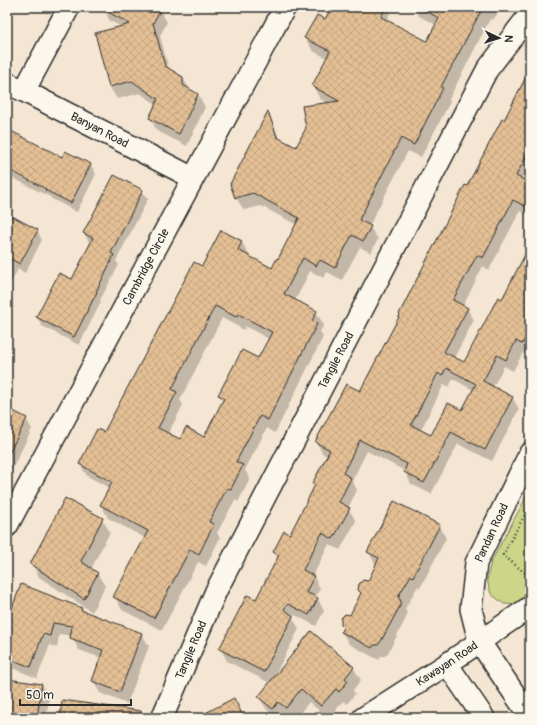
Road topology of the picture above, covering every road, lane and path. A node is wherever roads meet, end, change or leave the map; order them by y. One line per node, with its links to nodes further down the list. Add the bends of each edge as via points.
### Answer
1 (69, 7): 4 (street)
2 (285, 7): 5 (street, Cambridge Circle)
3 (530, 14): 14 (street, Tangile Road, via 487,70 216,591)
4 (16, 87): 5 (street, Banyan Road)
5 (193, 178): 8 (street, Cambridge Circle)
6 (530, 453): 11 (street, Pandan Road, via 476,563 471,609)
7 (530, 505): 9 (path, via 503,555)
8 (7, 526)
9 (530, 577)
10 (530, 607): 11 (street, Kawayan Road)
11 (479, 641): 12 (street, Kawayan Road); 13 (street, Pandan Road)
12 (447, 664): 15 (street, Kawayan Road); 16 (street)
13 (530, 717)
14 (162, 718)
15 (363, 718)
16 (484, 718)

